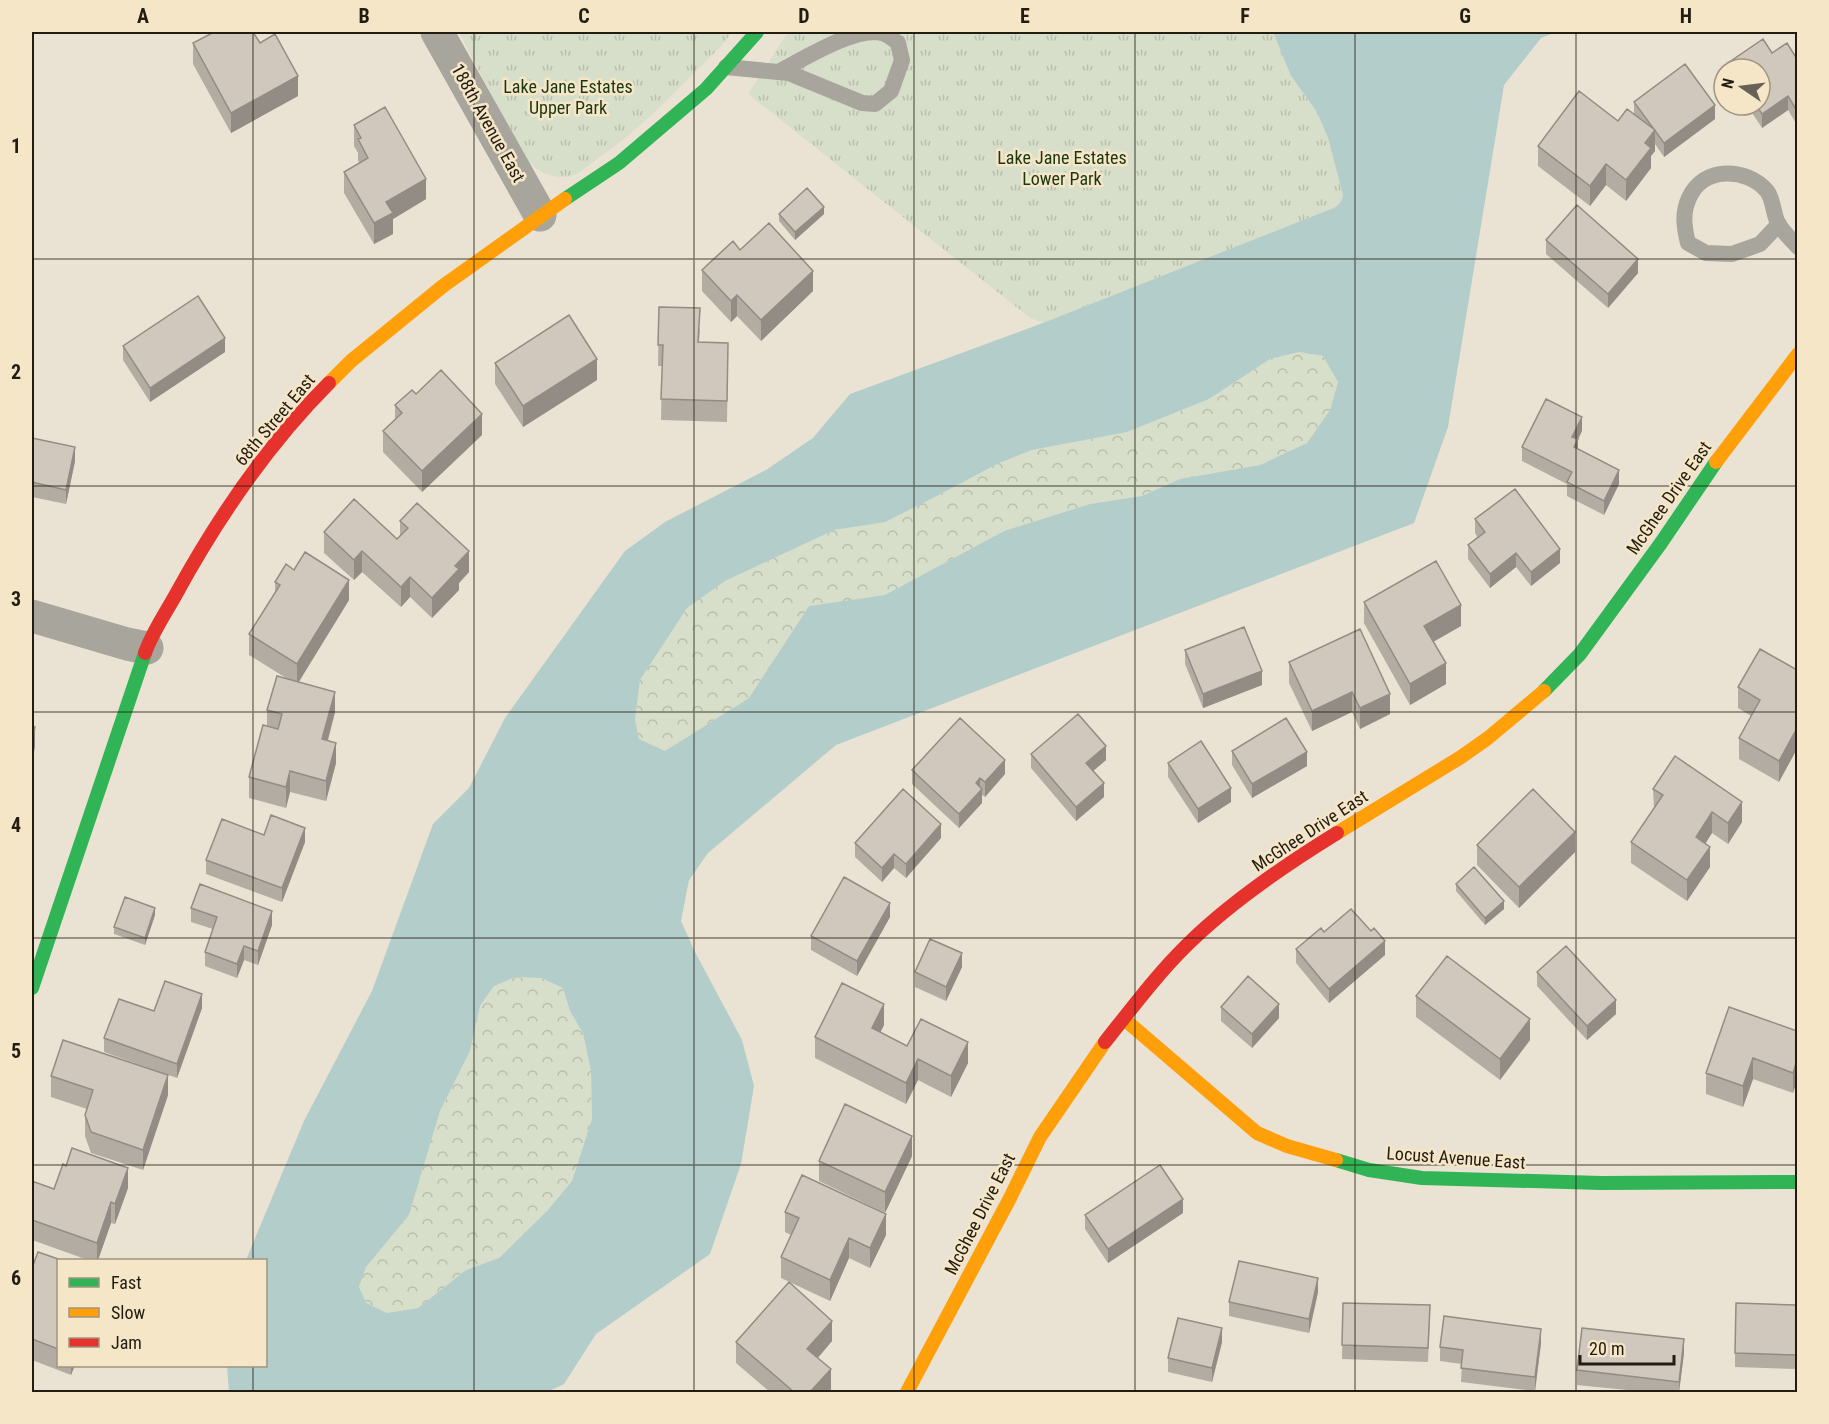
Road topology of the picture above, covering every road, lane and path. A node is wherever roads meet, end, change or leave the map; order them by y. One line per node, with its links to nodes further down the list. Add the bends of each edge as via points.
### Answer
1 (437, 32): 5 (street, 188th Avenue East)
2 (757, 32): 3 (street, 68th Street East)
3 (726, 67): 4 (lane); 5 (street, 68th Street East, via 706,89 619,163)
4 (778, 72): 4 (lane, via 862,103 875,104 891,91 903,60 898,43 883,33 868,32 839,41)
5 (540, 215): 10 (street, 68th Street East, via 443,286 351,361 310,402 219,519)
6 (1779, 224): 6 (lane, via 1768,192 1750,177 1726,172 1704,179 1689,196 1683,222 1688,243 1706,253 1732,254 1760,244); 7 (lane)
7 (1797, 247)
8 (1797, 354): 12 (street, McGhee Drive East, via 1723,451 1580,654 1546,689 1461,757 1329,838 1236,902 1189,943)
9 (32, 616): 10 (street)
10 (147, 648): 11 (street, 68th Street East)
11 (32, 988)
12 (1124, 1019): 13 (street, Locust Avenue East, via 1257,1133 1369,1170 1422,1178); 14 (street, McGhee Drive East, via 1040,1137)
13 (1797, 1182)
14 (908, 1392)

